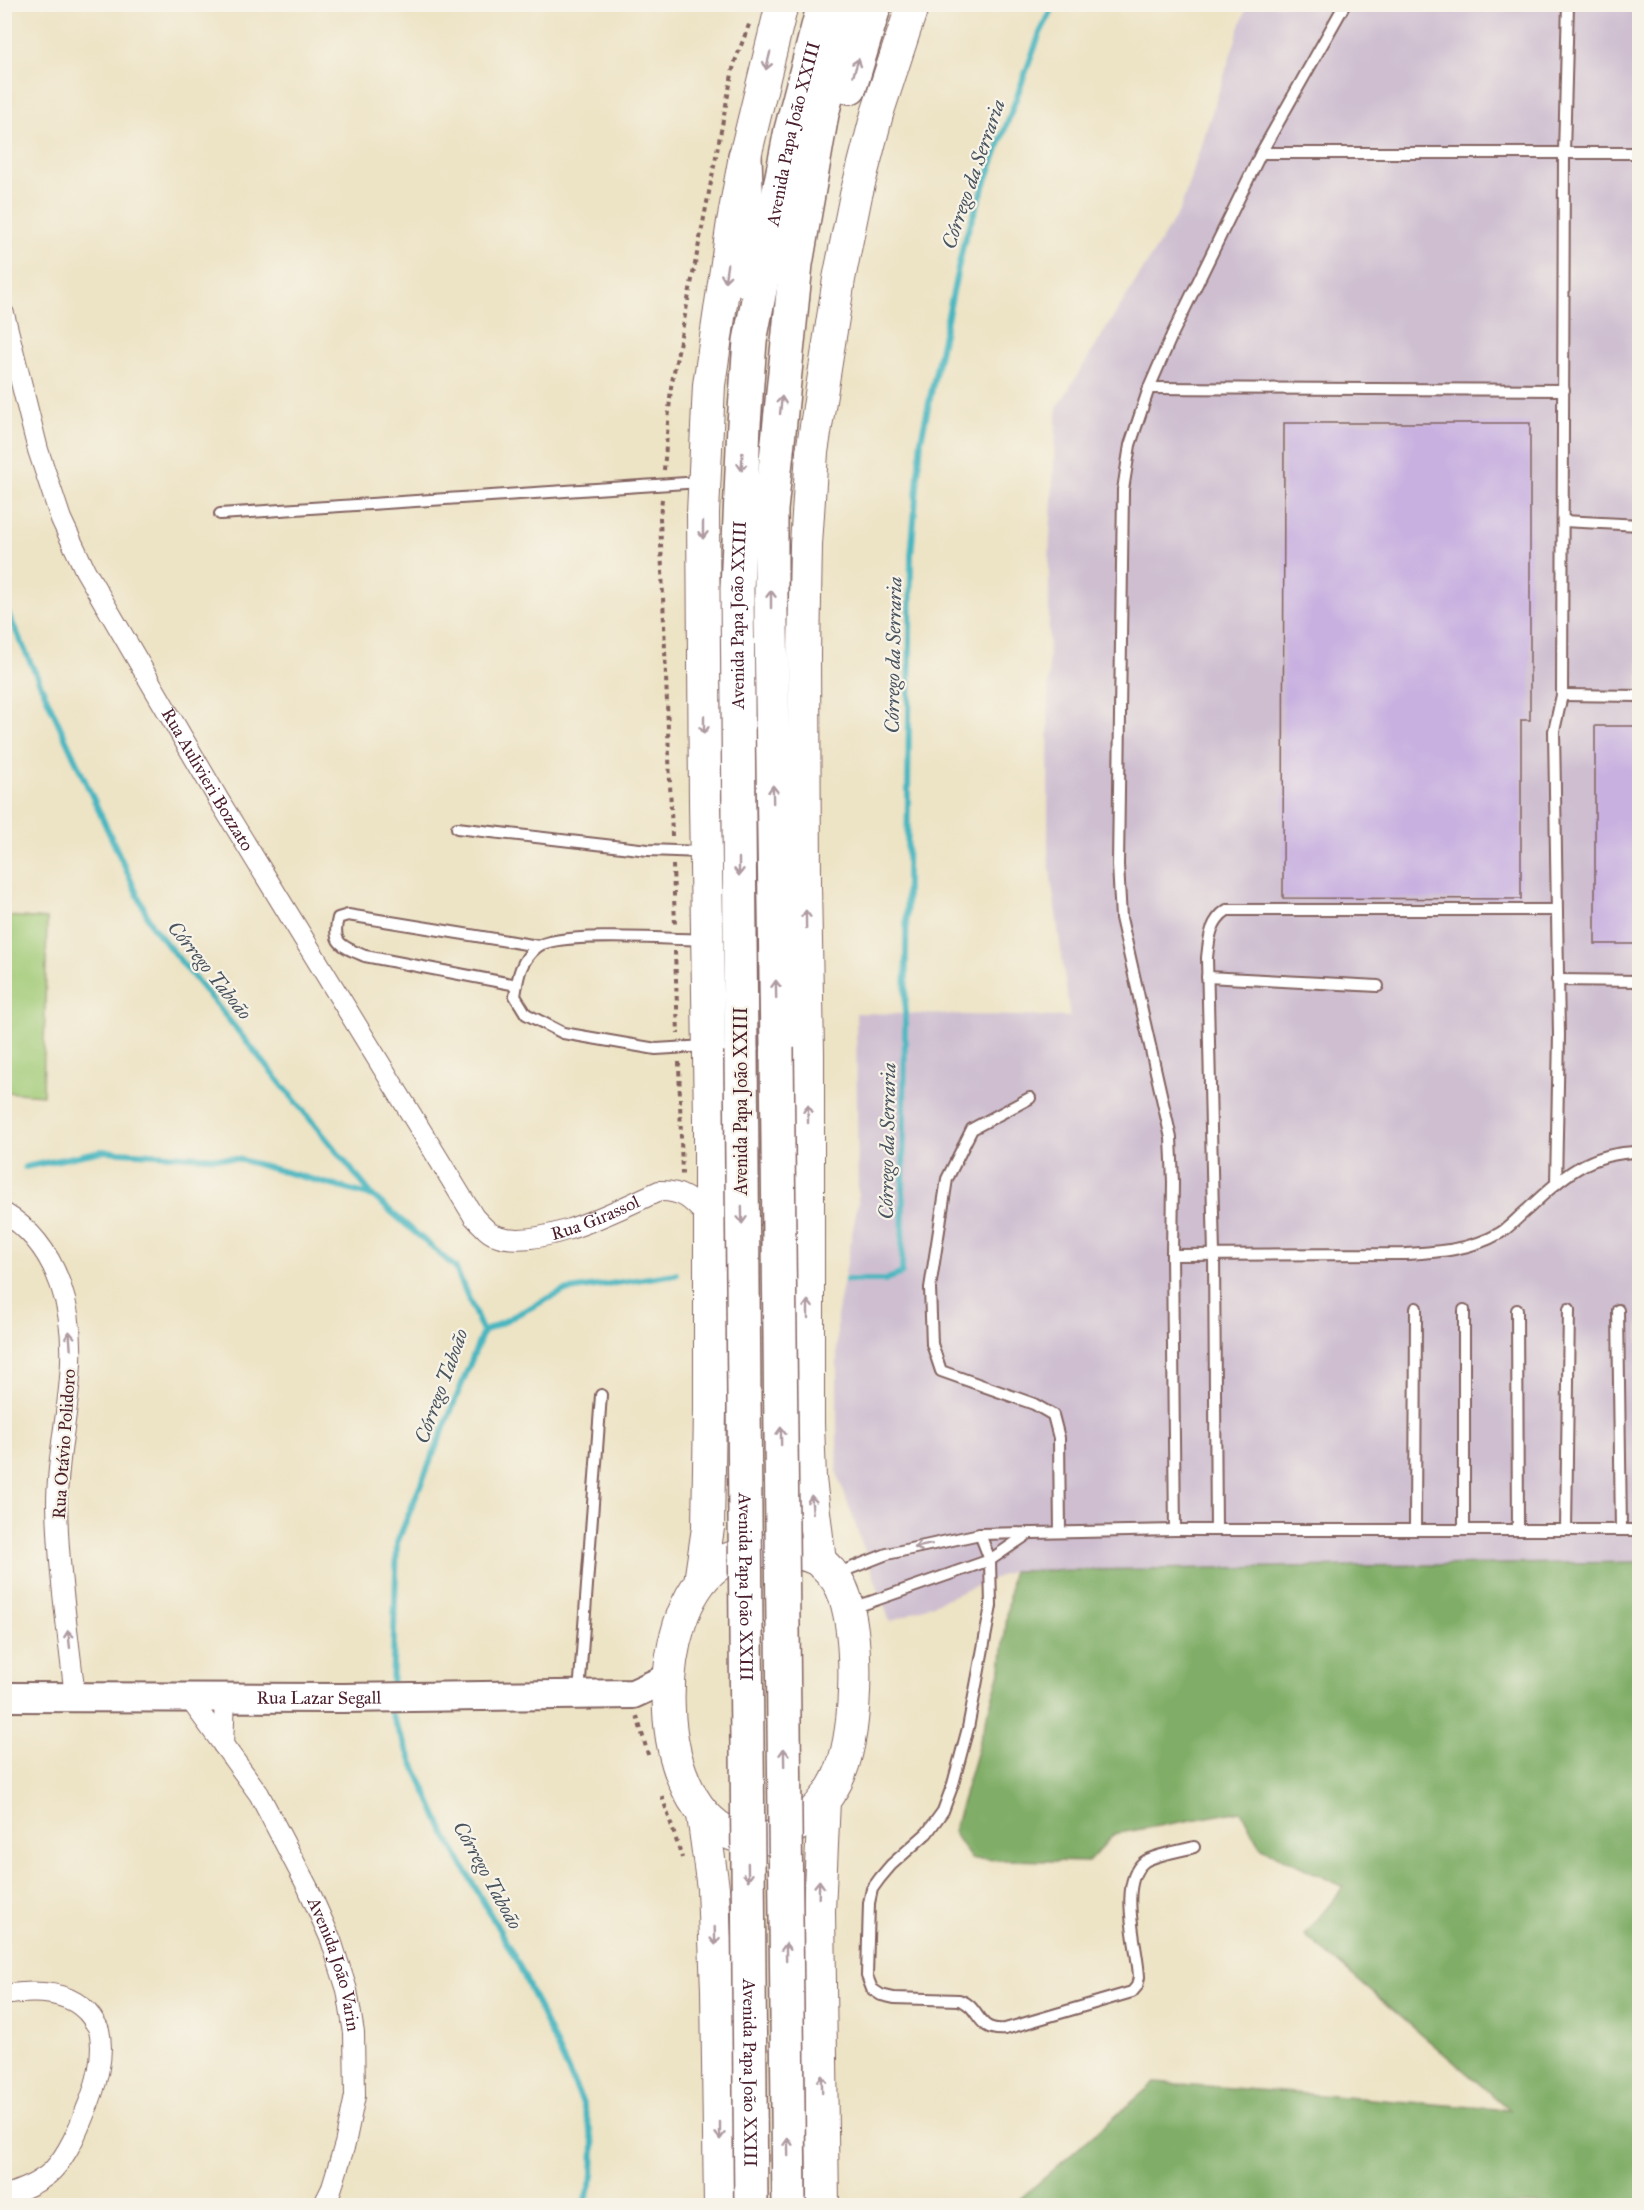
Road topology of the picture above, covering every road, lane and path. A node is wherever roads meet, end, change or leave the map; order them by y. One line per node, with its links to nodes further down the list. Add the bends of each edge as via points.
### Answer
1 (782, 4): 12 (main road, Avenida Papa João XXIII, one-way to 12)
2 (824, 4): 15 (highway, Avenida Papa João XXIII, via 791,130)
3 (850, 4): 13 (highway, Avenida Papa João XXIII, via 822,114)
4 (875, 4): 13 (highway, one-way to 4)
5 (913, 4): 66 (main road, one-way to 5, via 811,1490 808,1423 806,545 812,452 839,279 877,114)
6 (1345, 4): 9 (lane)
7 (1568, 4): 10 (lane)
8 (753, 14): 19 (path, via 734,64 671,387)
9 (1261, 153): 10 (lane); 16 (lane)
10 (1564, 153): 11 (lane); 17 (lane)
11 (1640, 153)
12 (745, 156): 15 (highway); 18 (main road, Avenida Papa João XXIII, one-way to 18, via 710,385)
13 (796, 264): 89 (highway, Avenida Papa João XXIII, one-way to 13, bridge, via 771,510)
14 (4, 314): 43 (street, Rua Aulivieri Bozzato, via 38,450 61,519 85,570 220,802)
15 (750, 341): 38 (highway, Avenida Papa João XXIII, one-way to 38, via 737,589)
16 (1149, 388): 17 (lane); 46 (lane, via 1130,445 1123,490 1118,865 1121,918 1171,1138)
17 (1564, 390): 21 (lane)
18 (705, 482): 19 (lane); 27 (main road, Avenida Papa João XXIII, one-way to 27)
19 (663, 483): 20 (lane); 26 (path, via 660,517)
20 (220, 514)
21 (1563, 521): 22 (lane); 23 (lane)
22 (1640, 525)
23 (1562, 695): 24 (lane); 28 (lane, via 1554,731)
24 (1640, 696)
25 (457, 828): 26 (lane)
26 (672, 850): 27 (lane); 29 (path)
27 (706, 852): 30 (main road, Avenida Papa João XXIII)
28 (1556, 910): 32 (lane, via 1227,910 1213,925); 33 (lane)
29 (675, 939): 30 (lane); 31 (lane, via 562,939); 37 (path)
30 (707, 940): 38 (main road, Avenida Papa João XXIII)
31 (538, 946): 35 (lane, via 519,969); 35 (lane, via 348,915 338,918 334,932 338,941 364,956)
32 (1207, 977): 36 (lane); 47 (lane)
33 (1557, 980): 34 (lane); 41 (lane)
34 (1640, 981)
35 (517, 985): 37 (lane, via 515,996 526,1014 563,1033 656,1049)
36 (1378, 986)
37 (678, 1048): 38 (lane); 42 (path)
38 (725, 1049): 45 (main road, Avenida Papa João XXIII); 88 (highway, Avenida Papa João XXIII, one-way to 88, bridge)
39 (1030, 1098): 62 (lane, via 972,1129 947,1179 930,1288 932,1344 941,1371 1034,1404 1053,1415 1059,1438)
40 (1640, 1152): 41 (lane, via 1600,1156)
41 (1556, 1184): 47 (lane, via 1501,1233 1468,1247 1406,1254)
42 (682, 1194): 43 (street, Rua Girassol, via 659,1191 577,1227 522,1240 494,1235); 45 (street)
43 (474, 1217)
44 (8, 1218): 73 (street, Rua Otávio Polidoro, one-way to 44, via 58,1546 57,1500 71,1374 67,1309 47,1253 27,1229)
45 (710, 1221): 67 (main road, Avenida Papa João XXIII, via 709,1497)
46 (1172, 1255): 47 (lane); 54 (lane)
47 (1214, 1255): 55 (lane)
48 (1416, 1308): 56 (lane)
49 (1569, 1309): 59 (lane)
50 (1464, 1310): 57 (lane)
51 (1517, 1310): 58 (lane)
52 (1618, 1310): 60 (lane)
53 (601, 1395): 71 (lane)
54 (1175, 1530): 55 (lane); 62 (lane)
55 (1216, 1530): 56 (lane)
56 (1415, 1530): 57 (lane)
57 (1464, 1530): 58 (lane)
58 (1518, 1530): 59 (lane)
59 (1566, 1530): 60 (lane)
60 (1621, 1530): 61 (lane)
61 (1640, 1530)
62 (1060, 1532): 64 (lane)
63 (980, 1534): 64 (lane); 65 (lane); 66 (lane, one-way to 66)
64 (1028, 1534): 65 (lane)
65 (990, 1560): 68 (lane); 82 (lane, via 991,1606 985,1645 969,1728 953,1784 943,1810 927,1833 891,1865 872,1889 867,1976 872,1989 894,1998 966,2002 978,2019 995,2030 1132,1992 1139,1977 1130,1906 1137,1870 1145,1861)
66 (827, 1568): 67 (main road, via 801,1554 770,1550 739,1554 718,1565); 68 (main road, via 844,1594)
67 (700, 1582): 69 (main road, via 679,1628)
68 (848, 1610): 80 (main road, via 852,1725 837,1780)
69 (668, 1677): 70 (street, Rua Lazar Segall); 76 (main road)
70 (633, 1694): 71 (street, Rua Lazar Segall); 76 (street); 78 (path)
71 (579, 1695): 75 (street, Rua Lazar Segall)
72 (4, 1697): 73 (street, Rua Lazar Segall)
73 (75, 1697): 74 (street, Rua Lazar Segall)
74 (189, 1698): 75 (street, Rua Lazar Segall); 77 (street, Avenida João Varin)
75 (225, 1698): 77 (street)
76 (668, 1714): 81 (main road, via 687,1790)
77 (223, 1745): 86 (street, Avenida João Varin, via 259,1794 308,1888 347,1990 354,2033 356,2096)
78 (649, 1760)
79 (660, 1790): 83 (path)
80 (824, 1800): 81 (main road, via 802,1823 777,1838 739,1837); 90 (main road, one-way to 80, via 819,1911)
81 (703, 1815): 87 (main road, Avenida Papa João XXIII, one-way to 87, via 713,1888)
82 (1194, 1847)
83 (685, 1868)
84 (4, 1995): 85 (street, via 25,1991 69,1998 88,2011 99,2028 99,2056 95,2093 80,2127 56,2165 23,2190)
85 (4, 2196)
86 (324, 2205)
87 (720, 2205)
88 (751, 2205)
89 (789, 2205)
90 (823, 2205)

